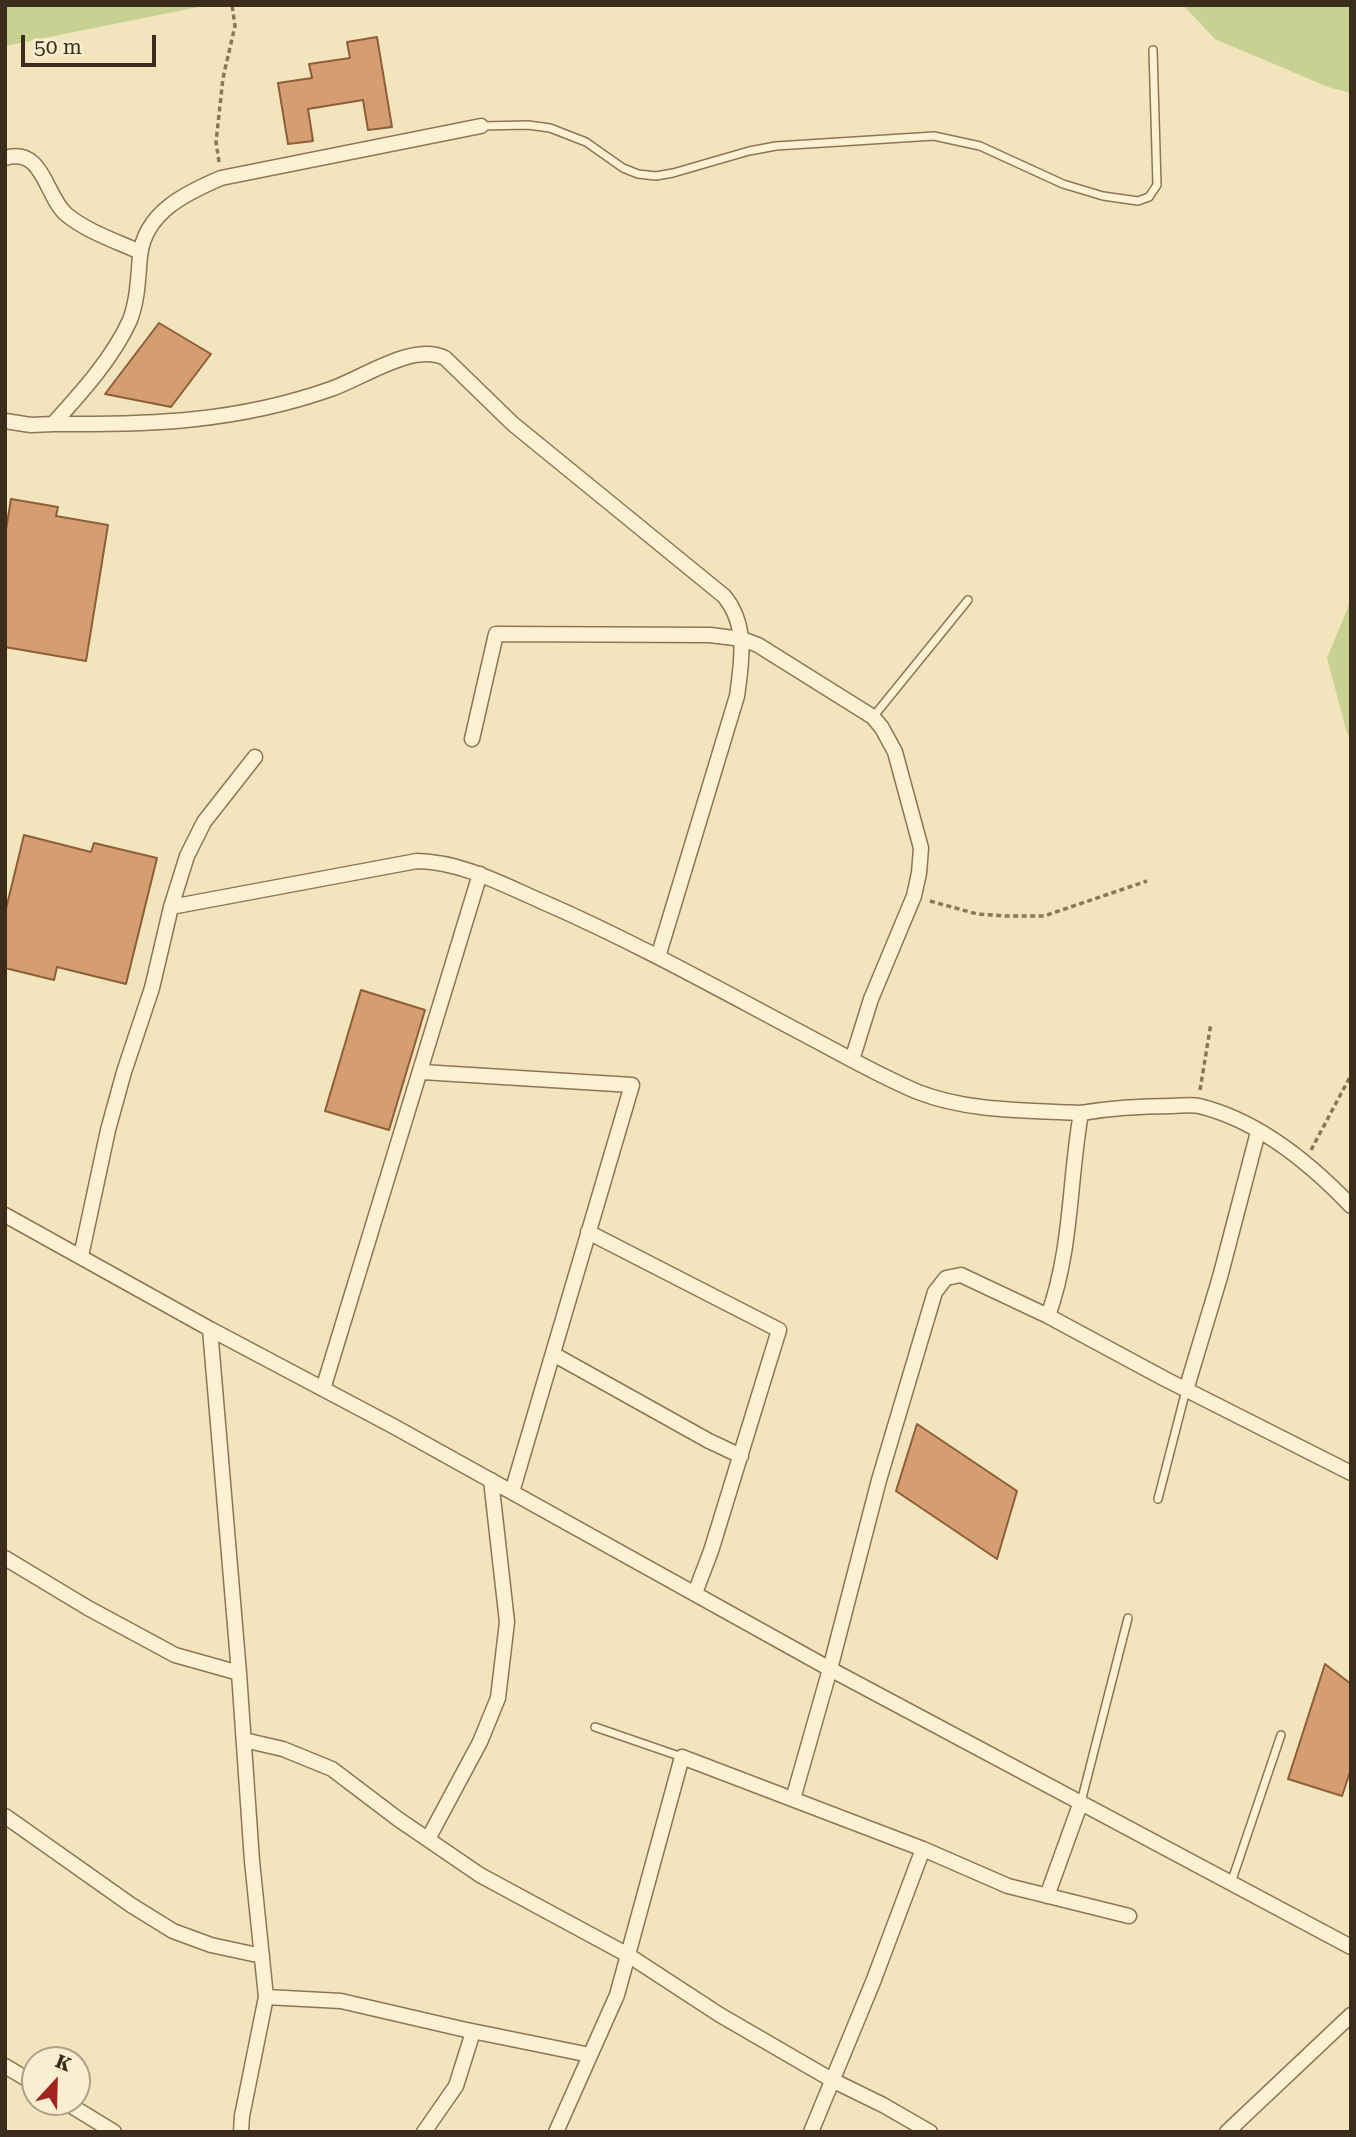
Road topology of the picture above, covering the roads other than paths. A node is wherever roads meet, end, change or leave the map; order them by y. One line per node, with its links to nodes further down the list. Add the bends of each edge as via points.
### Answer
1 (1153, 50): 2 (lane, via 1157,185 1149,197 1138,201 1083,190 980,146 942,137 776,146 656,176 623,168 586,142 550,128)
2 (481, 126): 4 (street, via 221,178 170,204 146,235)
3 (5, 158): 4 (street, via 19,156 34,162 63,212 80,225)
4 (140, 252): 6 (street, via 137,295 123,334)
5 (5, 421): 6 (street)
6 (53, 424): 8 (street, via 147,424 222,417 331,389 412,354 439,355 513,424 724,596 738,619)
7 (968, 600): 9 (lane)
8 (742, 639): 9 (street); 10 (street, via 496,634); 14 (street, via 732,716)
9 (873, 717): 15 (street, via 895,752 921,848 914,896 881,972)
10 (472, 739)
11 (255, 757): 13 (street, via 204,822 187,856)
12 (480, 874): 13 (street, via 451,864 417,861); 14 (street); 16 (street)
13 (171, 907): 22 (street, via 152,988 108,1130)
14 (658, 957): 15 (street)
15 (852, 1060): 17 (street, via 918,1092 953,1103)
16 (422, 1072): 21 (street, via 632,1085); 26 (street)
17 (1081, 1113): 18 (street, via 1197,1106); 23 (street, via 1066,1250)
18 (1258, 1132): 19 (street, via 1304,1163); 27 (street)
19 (1351, 1206)
20 (5, 1215): 22 (street)
21 (588, 1232): 25 (street); 28 (street, via 779,1330)
22 (81, 1256): 24 (street)
23 (1048, 1316): 27 (street); 36 (street, via 970,1277 953,1275 939,1284 878,1480)
24 (210, 1329): 26 (street); 37 (street)
25 (552, 1354): 28 (street); 31 (street)
26 (323, 1389): 30 (street)
27 (1186, 1390): 29 (street); 32 (lane)
28 (741, 1456): 34 (street)
29 (1351, 1473)
30 (491, 1480): 31 (street); 45 (street, via 507,1622 498,1698)
31 (512, 1492): 34 (street)
32 (1158, 1499)
33 (5, 1558): 37 (street, via 175,1655)
34 (695, 1593): 36 (street)
35 (1128, 1618): 43 (lane)
36 (830, 1668): 42 (street); 43 (street)
37 (239, 1673): 40 (street)
38 (595, 1727): 41 (lane)
39 (1282, 1735): 47 (lane)
40 (244, 1741): 45 (street, via 284,1749 332,1769); 52 (street)
41 (682, 1757): 42 (street); 51 (street)
42 (793, 1799): 46 (street)
43 (1082, 1802): 47 (street); 48 (street)
44 (5, 1816): 52 (street, via 173,1931)
45 (428, 1839): 51 (street, via 480,1875)
46 (923, 1849): 48 (street, via 1008,1886); 59 (street)
47 (1231, 1883): 50 (street)
48 (1047, 1896): 49 (street)
49 (1129, 1916)
50 (1351, 1947)
51 (628, 1955): 56 (street, via 617,1994); 59 (street)
52 (262, 1956): 53 (street)
53 (266, 1997): 55 (street, via 341,2001); 62 (street)
54 (1351, 2015): 67 (street)
55 (473, 2032): 56 (street); 63 (street, via 456,2086)
56 (590, 2055): 64 (street)
57 (5, 2066): 58 (street)
58 (21, 2076)
59 (832, 2080): 65 (street); 66 (street)
60 (88, 2116): 61 (street)
61 (114, 2132)
62 (241, 2132)
63 (424, 2132)
64 (556, 2132)
65 (811, 2132)
66 (930, 2132)
67 (1227, 2132)

